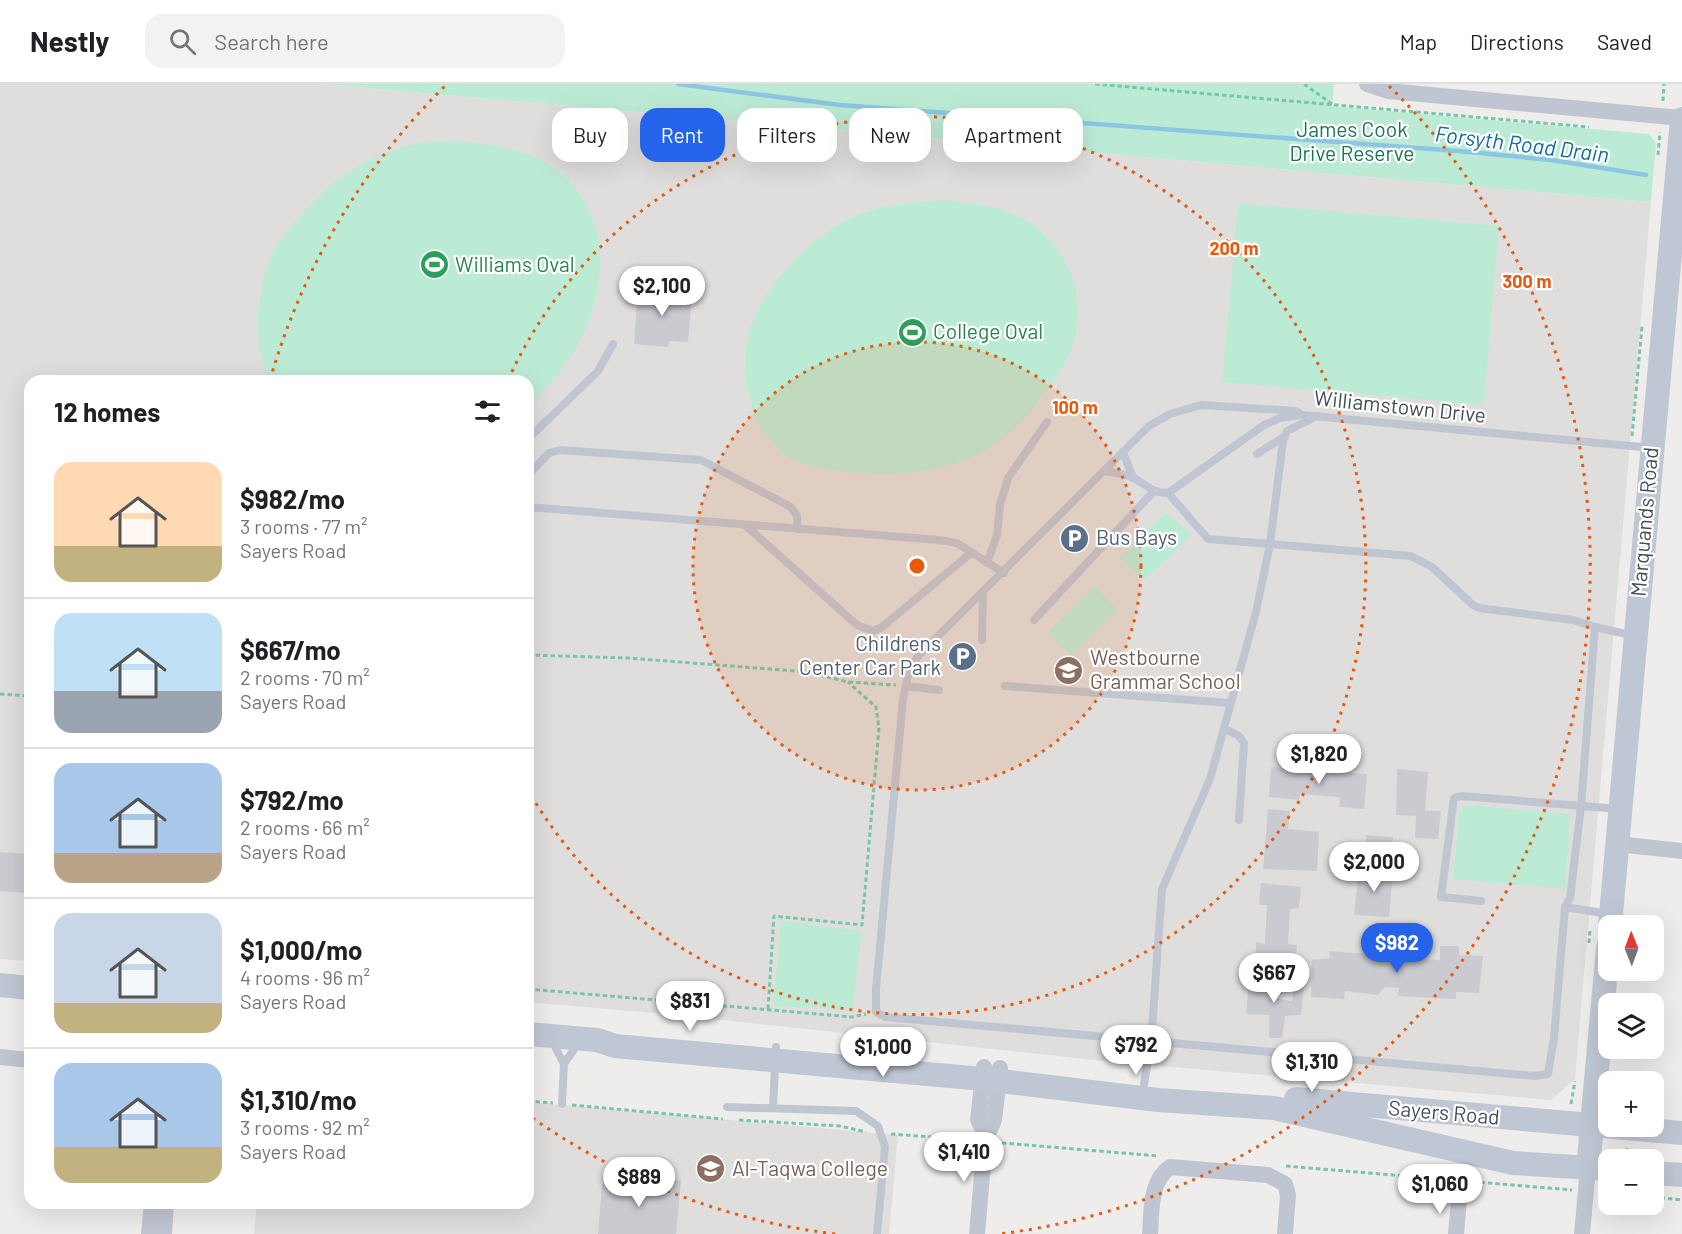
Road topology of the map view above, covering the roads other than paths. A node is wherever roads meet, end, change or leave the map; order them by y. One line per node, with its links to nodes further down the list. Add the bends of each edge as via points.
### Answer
1 (1367, 84): 2 (street, via 1388,91)
2 (1682, 119): 3 (main road, Marquands Road)
3 (1677, 229): 10 (main road, Marquands Road)
4 (613, 344): 8 (lane, via 598,371)
5 (1302, 415): 6 (lane, Williamstown Drive); 11 (lane, via 1296,411 1201,405 1170,414 1149,426); 17 (lane, Williamstown Drive, via 1264,425)
6 (1317, 416): 9 (lane, via 1297,424); 10 (lane, Williamstown Drive)
7 (1047, 422): 23 (lane, via 1008,478 997,535)
8 (534, 433)
9 (1285, 436): 12 (lane); 21 (lane)
10 (1652, 448): 28 (main road, Marquands Road)
11 (1123, 452): 14 (lane); 15 (lane)
12 (1257, 454)
13 (534, 469): 20 (lane, via 549,453 560,450 701,460 791,507)
14 (1106, 471): 15 (lane); 24 (lane)
15 (1133, 477): 16 (lane)
16 (1154, 491): 17 (lane); 26 (lane)
17 (1168, 493): 21 (lane, via 1208,540)
18 (534, 507): 19 (lane)
19 (746, 525): 20 (lane); 22 (lane, via 857,625 873,631)
20 (798, 529): 22 (lane, via 939,540 957,543)
21 (1270, 544): 27 (lane, via 1411,556 1427,564 1479,608 1573,620); 33 (lane, via 1256,612)
22 (971, 553): 23 (lane)
23 (987, 562): 24 (lane)
24 (1004, 573): 25 (lane)
25 (983, 594): 29 (lane); 30 (lane, via 918,656)
26 (1034, 620)
27 (1595, 627): 28 (lane); 35 (lane)
28 (1635, 636): 36 (main road, Marquands Road)
29 (982, 640)
30 (906, 686): 32 (lane); 49 (lane, via 876,1012 885,1017)
31 (1005, 686): 33 (lane)
32 (939, 690)
33 (1229, 703): 34 (lane)
34 (1225, 729): 37 (lane, via 1244,743); 49 (lane, via 1195,817 1162,889)
35 (1581, 806): 36 (lane); 40 (lane, via 1454,798 1441,897); 41 (lane, via 1570,898)
36 (1620, 809): 38 (main road, Marquands Road)
37 (1239, 820)
38 (1617, 844): 39 (street); 42 (main road, Marquands Road)
39 (1682, 851)
40 (1481, 901)
41 (1565, 907): 43 (lane); 49 (lane, via 1548,1074 1535,1076)
42 (1610, 915)
43 (1598, 917)
44 (1605, 981): 60 (main road)
45 (0, 985): 46 (main road)
46 (24, 987)
47 (538, 1035): 48 (main road, Sayers Road); 53 (lane)
48 (589, 1040): 50 (main road, Sayers Road, via 615,1046); 53 (lane)
49 (1151, 1043): 55 (lane)
50 (775, 1054): 54 (main road, Sayers Road); 58 (lane)
51 (0, 1057): 52 (street)
52 (24, 1059)
53 (564, 1064): 56 (lane)
54 (992, 1074): 55 (main road, Sayers Road); 59 (main road, Sayers Road, via 1181,1102); 71 (street, via 994,1119 986,1139)
55 (1144, 1084): 59 (main road, via 1152,1092 1246,1101); 60 (main road, Sayers Road)
56 (562, 1104)
57 (727, 1107): 58 (lane)
58 (773, 1107): 70 (lane, via 856,1111 878,1126 885,1147)
59 (1274, 1108): 62 (main road, Sayers Road, via 1513,1163)
60 (1593, 1126): 61 (main road, Sayers Road); 62 (main road)
61 (1682, 1133)
62 (1598, 1169): 75 (street)
63 (1664, 1174): 64 (main road)
64 (1682, 1175)
65 (1459, 1199): 74 (street)
66 (151, 1209): 68 (street)
67 (166, 1209): 69 (street)
68 (148, 1234)
69 (164, 1234)
70 (877, 1234)
71 (977, 1234)
72 (1150, 1234): 73 (street, via 1154,1185 1170,1167 1268,1175 1285,1184)
73 (1285, 1234)
74 (1456, 1234)
75 (1582, 1234)

